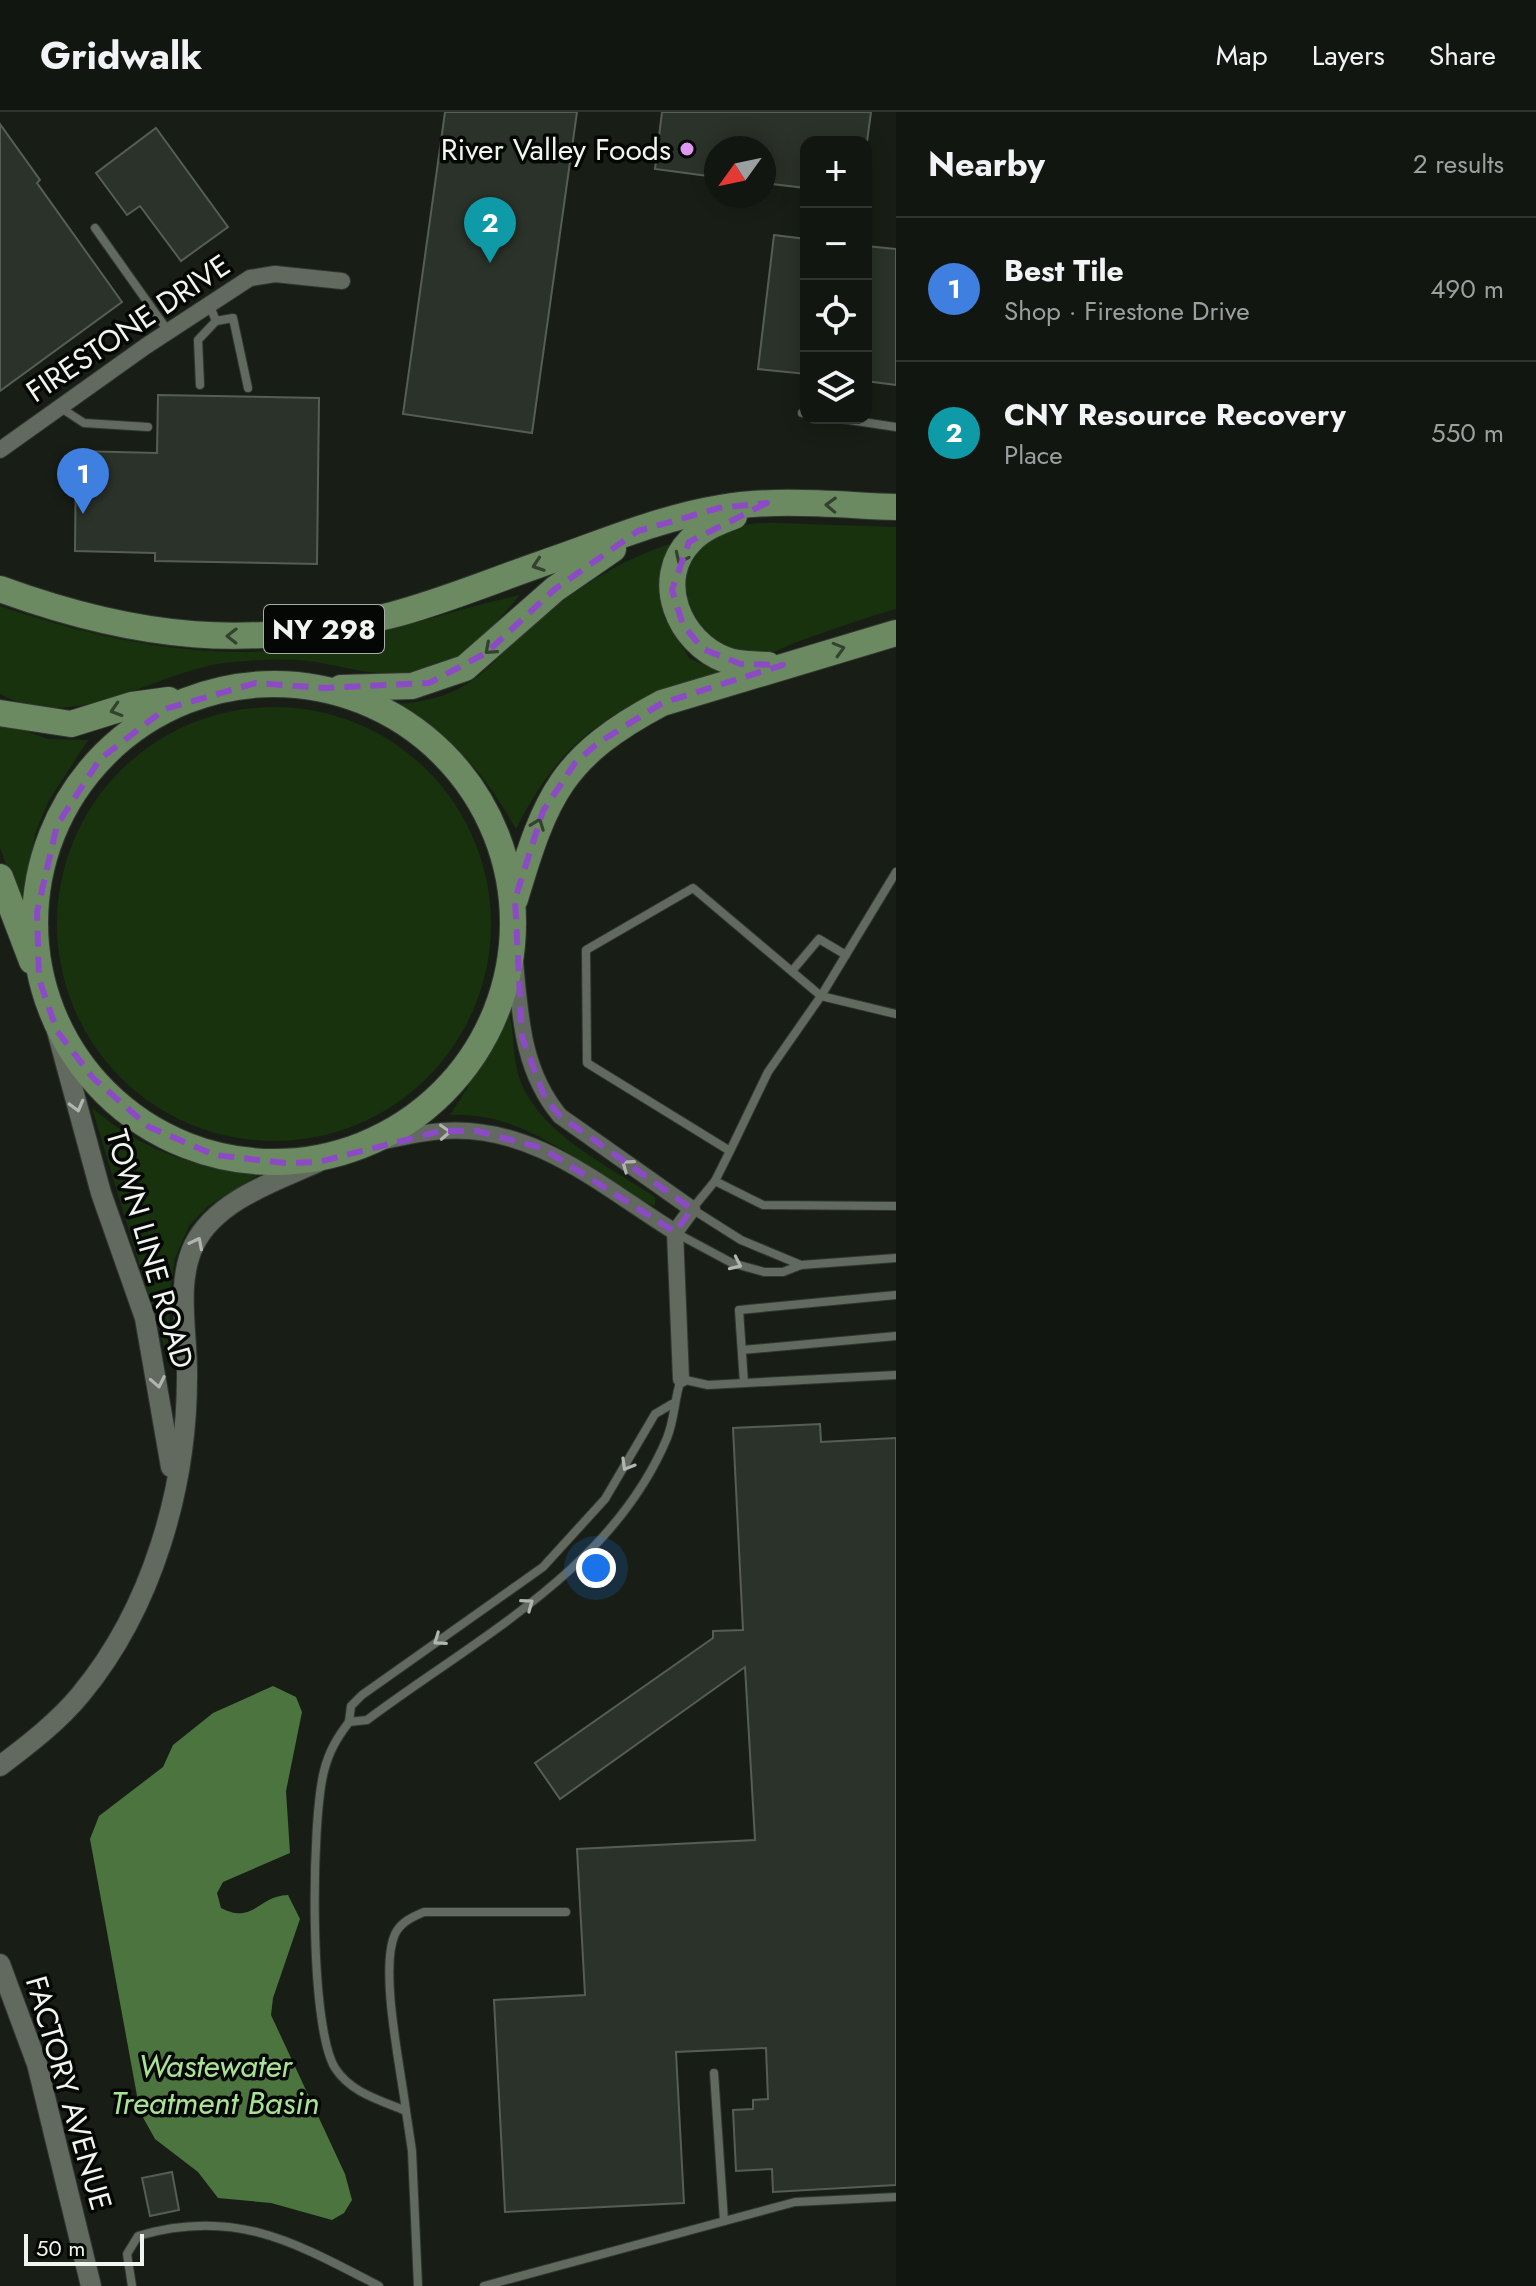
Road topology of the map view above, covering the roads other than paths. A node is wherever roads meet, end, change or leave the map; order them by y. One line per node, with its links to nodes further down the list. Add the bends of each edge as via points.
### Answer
1 (95, 228): 5 (lane)
2 (342, 281): 3 (street, FIRESTONE DRIVE, via 261,275)
3 (208, 303): 4 (lane); 5 (street, FIRESTONE DRIVE)
4 (216, 321): 6 (lane, via 198,340); 7 (lane, via 233,318)
5 (168, 331): 8 (street, FIRESTONE DRIVE)
6 (200, 385)
7 (248, 388)
8 (60, 407): 10 (lane, via 84,423); 12 (street, FIRESTONE DRIVE)
9 (872, 423): 11 (lane)
10 (148, 427)
11 (896, 427)
12 (0, 450)
13 (767, 503): 14 (main road, NY 298, one-way to 13); 15 (main road, NY 298, via 719,508); 18 (main road, one-way to 18, via 708,527 689,542 677,563 672,590 683,625 703,649 741,664)
14 (896, 507)
15 (638, 531): 16 (main road, NY 298, one-way to 16, via 394,614 284,636 179,635 119,626); 19 (main road, NY 298, one-way to 19, via 555,589 465,668 412,686)
16 (0, 589)
17 (896, 633): 18 (main road, one-way to 17)
18 (783, 665): 24 (main road, one-way to 18, via 543,811 575,763 662,703)
19 (325, 688): 20 (main road, via 256,683); 24 (main road, via 405,722 461,774 501,849)
20 (193, 697): 21 (main road, one-way to 21, via 132,705 71,724); 28 (main road, via 145,721 100,759 57,825 42,871 37,912)
21 (0, 713)
22 (896, 872): 26 (lane)
23 (0, 877): 28 (main road)
24 (515, 899): 25 (main road)
25 (514, 950): 32 (main road, via 486,1035 460,1071 415,1117); 37 (street, one-way to 25, via 560,1116 545,1098 522,1037)
26 (846, 955): 27 (lane, via 819,939); 29 (lane)
27 (792, 971): 29 (lane); 33 (lane, via 693,888 586,950 587,1063)
28 (39, 979): 31 (main road)
29 (821, 996): 30 (lane); 33 (lane, via 768,1072)
30 (896, 1014)
31 (57, 1031): 34 (main road, via 93,1078 149,1127 215,1155); 48 (street, TOWN LINE ROAD, one-way to 48, via 101,1193 145,1318)
32 (368, 1144): 34 (main road); 38 (street, one-way to 38, via 441,1131 514,1138 555,1155)
33 (730, 1151): 35 (lane)
34 (318, 1162): 48 (street, TOWN LINE ROAD, one-way to 34, via 185,1417 184,1293 194,1246 202,1232 236,1203)
35 (715, 1181): 36 (lane, via 763,1205); 37 (lane)
36 (896, 1206)
37 (692, 1209): 38 (street); 40 (lane, via 741,1240)
38 (675, 1232): 40 (lane, one-way to 40, via 748,1270 783,1272); 45 (street)
39 (896, 1258): 40 (lane)
40 (801, 1265)
41 (896, 1295): 43 (lane, via 739,1310)
42 (896, 1336): 43 (lane)
43 (742, 1350): 46 (lane)
44 (896, 1375): 46 (lane)
45 (681, 1379): 46 (lane, via 708,1385); 47 (lane)
46 (744, 1383)
47 (672, 1404): 49 (lane, one-way to 49, via 655,1414 617,1482 559,1552 531,1578 362,1695 351,1706); 49 (lane, one-way to 47, via 367,1720 580,1562 646,1478 674,1417)
48 (174, 1486): 50 (street, TOWN LINE ROAD, via 148,1579 122,1638 81,1695)
49 (349, 1722): 54 (lane, via 333,1742 324,1773 315,1844 324,2042 335,2068 353,2089)
50 (0, 1766)
51 (566, 1912): 54 (lane, via 424,1912 396,1932 389,1959)
52 (0, 1964): 57 (street, FACTORY AVENUE, via 37,2064)
53 (714, 2073): 56 (lane)
54 (406, 2111): 60 (lane)
55 (896, 2197): 56 (lane, via 795,2202)
56 (724, 2221): 61 (lane)
57 (91, 2286)
58 (132, 2286): 59 (lane, via 127,2254 138,2236 194,2223 288,2239)
59 (379, 2286)
60 (418, 2286)
61 (484, 2286)

